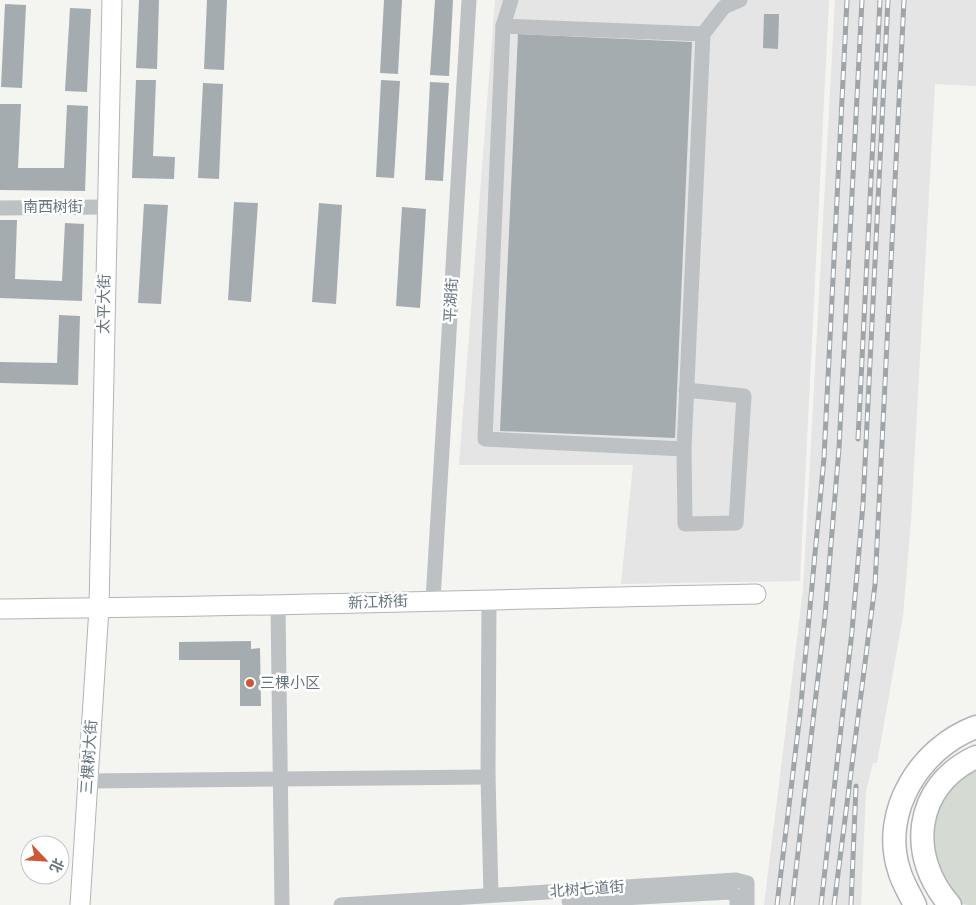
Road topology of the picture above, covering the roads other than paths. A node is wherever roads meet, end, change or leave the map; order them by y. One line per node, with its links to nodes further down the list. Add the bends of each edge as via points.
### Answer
1 (112, 0): 7 (main road, 太平大街)
2 (469, 0): 12 (street, 平湖街)
3 (511, 0): 5 (street)
4 (740, 0): 6 (street, via 724,7)
5 (503, 26): 6 (street); 10 (street, via 485,439)
6 (702, 34): 9 (street)
7 (106, 207): 8 (street, 南西树街); 15 (main road, 太平大街)
8 (0, 208)
9 (686, 390): 10 (street); 10 (street, via 744,396 736,523 685,524)
10 (684, 449)
11 (756, 594): 13 (main road, 新江桥街)
12 (433, 600): 13 (main road, 新江桥街); 14 (main road, 新江桥街)
13 (489, 600): 20 (street)
14 (278, 606): 15 (main road, 新江桥街); 22 (street)
15 (98, 608): 16 (main road, 新江桥街); 21 (main road, 三棵树大街)
16 (0, 610)
17 (976, 728): 28 (highway, via 943,744 929,757 918,770 900,804 895,849 899,870)
18 (976, 744): 29 (highway, via 936,770 926,784 913,815 910,832 913,864)
19 (976, 758): 30 (highway, via 957,768 935,792 923,822 923,853 927,870)
20 (488, 777): 22 (street); 23 (street)
21 (87, 781): 22 (street); 25 (main road, 三棵树大街)
22 (281, 781): 26 (street)
23 (490, 900): 24 (street, 北树七道街, via 730,892); 24 (street, 北树七道街, via 743,880 749,888); 27 (street, 北树七道街)
24 (740, 904)
25 (80, 905)
26 (282, 905)
27 (341, 905)
28 (915, 905)
29 (933, 905)
30 (950, 905)

